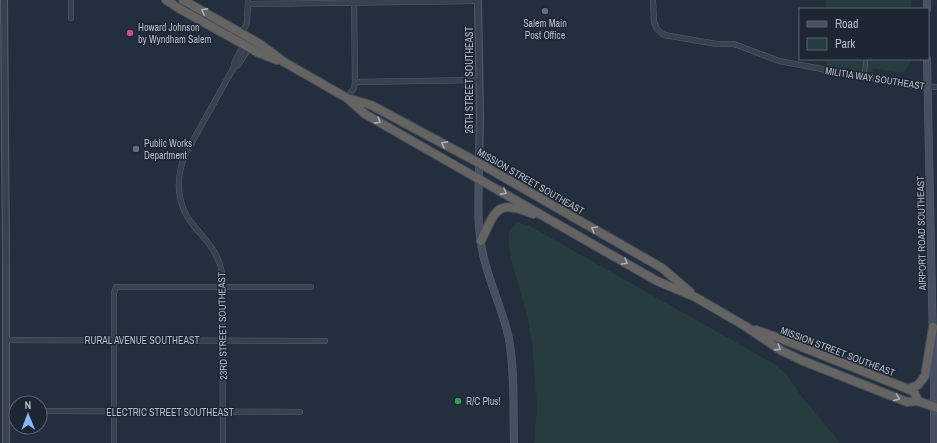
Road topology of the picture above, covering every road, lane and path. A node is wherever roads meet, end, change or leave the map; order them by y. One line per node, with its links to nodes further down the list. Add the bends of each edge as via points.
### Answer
1 (4, 0): 26 (street)
2 (71, 0): 9 (street)
3 (166, 0): 10 (highway, MISSION STREET SOUTHEAST)
4 (184, 0): 11 (highway, MISSION STREET SOUTHEAST, one-way to 4)
5 (478, 0): 7 (street); 17 (street, 25TH STREET SOUTHEAST)
6 (653, 0): 16 (street, MILITIA WAY SOUTHEAST, via 654,22 664,35 717,44 734,44 779,61)
7 (354, 1): 8 (street); 18 (street)
8 (248, 2): 11 (street, via 247,23)
9 (71, 18)
10 (214, 28): 11 (highway, via 237,35); 12 (highway, MISSION STREET SOUTHEAST)
11 (242, 33): 15 (highway, MISSION STREET SOUTHEAST)
12 (246, 47): 15 (highway, MISSION STREET SOUTHEAST); 27 (street, 23RD STREET SOUTHEAST, via 234,61 234,67 180,168 180,199 188,218 218,256)
13 (866, 60): 16 (street)
14 (927, 60): 19 (main road, AIRPORT ROAD SOUTHEAST)
15 (284, 62): 21 (highway, MISSION STREET SOUTHEAST)
16 (864, 77): 19 (street, MILITIA WAY SOUTHEAST)
17 (479, 80): 18 (street); 22 (street, 25TH STREET SOUTHEAST)
18 (355, 82): 21 (street)
19 (928, 87): 20 (street, MILITIA WAY SOUTHEAST); 31 (main road, AIRPORT ROAD SOUTHEAST)
20 (937, 87)
21 (347, 98): 22 (highway, MISSION STREET SOUTHEAST, one-way to 21, via 371,105); 23 (highway, MISSION STREET SOUTHEAST, one-way to 23, via 365,114)
22 (479, 163): 23 (main road, 25TH STREET SOUTHEAST); 29 (highway, MISSION STREET SOUTHEAST, one-way to 22, via 662,268)
23 (479, 178): 24 (highway, MISSION STREET SOUTHEAST, one-way to 24); 25 (main road, 25TH STREET SOUTHEAST)
24 (554, 222): 25 (highway, via 507,206 492,217); 29 (highway, MISSION STREET SOUTHEAST, one-way to 29, via 657,281)
25 (481, 241): 47 (main road, 25TH STREET SOUTHEAST, via 488,274 509,339 513,372)
26 (3, 280): 32 (street)
27 (223, 286): 28 (street); 33 (street, via 116,287); 34 (street, 23RD STREET SOUTHEAST)
28 (311, 287)
29 (695, 297): 30 (highway, MISSION STREET SOUTHEAST)
30 (745, 326): 36 (highway, MISSION STREET SOUTHEAST); 37 (highway, MISSION STREET SOUTHEAST, one-way to 37, via 782,351 801,360 907,402)
31 (933, 327): 36 (highway, via 925,376 918,385); 38 (main road, AIRPORT ROAD SOUTHEAST)
32 (6, 340): 33 (street, RURAL AVENUE SOUTHEAST); 39 (street)
33 (114, 340): 34 (street, RURAL AVENUE SOUTHEAST); 41 (street)
34 (223, 341): 35 (street, RURAL AVENUE SOUTHEAST); 42 (street, 23RD STREET SOUTHEAST)
35 (325, 341)
36 (908, 389): 37 (highway, MISSION STREET SOUTHEAST, via 914,392)
37 (918, 400): 38 (highway, MISSION STREET SOUTHEAST)
38 (936, 408): 48 (main road, AIRPORT ROAD SOUTHEAST)
39 (6, 411): 44 (street)
40 (48, 411): 41 (street, ELECTRIC STREET SOUTHEAST)
41 (114, 412): 42 (street, ELECTRIC STREET SOUTHEAST); 45 (street)
42 (223, 412): 43 (street, ELECTRIC STREET SOUTHEAST); 46 (street, 23RD STREET SOUTHEAST)
43 (300, 412)
44 (6, 443)
45 (114, 443)
46 (223, 443)
47 (514, 443)
48 (934, 443)

